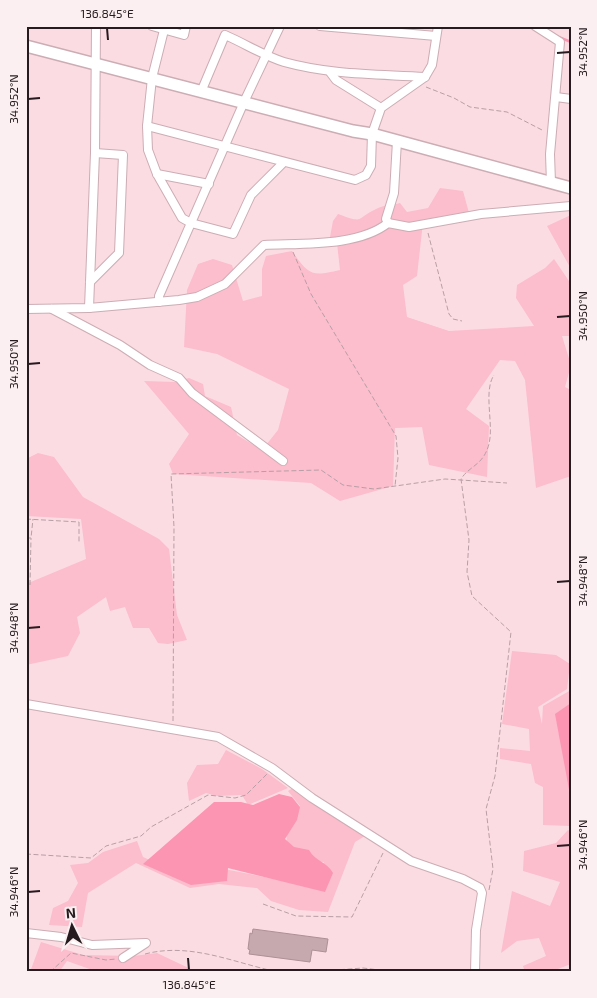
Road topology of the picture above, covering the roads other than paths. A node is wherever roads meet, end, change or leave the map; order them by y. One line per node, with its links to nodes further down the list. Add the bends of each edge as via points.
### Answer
1 (96, 26): 12 (street)
2 (152, 26): 8 (street)
3 (186, 26): 8 (street, via 184,35)
4 (280, 26): 11 (street)
5 (320, 26): 9 (street)
6 (438, 26): 9 (street)
7 (535, 26): 17 (street, via 560,42)
8 (164, 30): 15 (street)
9 (436, 36): 14 (street, via 432,65)
10 (26, 46): 12 (street)
11 (266, 54): 13 (street); 16 (street, via 225,35); 19 (street)
12 (95, 64): 15 (street); 25 (street)
13 (330, 72): 14 (street); 20 (street, via 336,80)
14 (425, 77): 20 (street)
15 (152, 78): 16 (street); 21 (street)
16 (201, 92): 19 (street)
17 (556, 97): 18 (street); 28 (street)
18 (571, 99)
19 (244, 102): 22 (street); 24 (street)
20 (381, 108): 22 (street)
21 (147, 126): 24 (street); 27 (street, via 148,150)
22 (372, 134): 23 (street); 26 (street, via 371,166 366,175 355,180)
23 (397, 141): 28 (street); 33 (street, via 394,193 386,219)
24 (225, 146): 26 (street); 29 (street)
25 (95, 153): 34 (street); 34 (street, via 123,154 120,234 119,253)
26 (282, 163): 32 (street, via 251,195 233,234)
27 (156, 174): 29 (street); 32 (street, via 182,218)
28 (551, 182): 30 (street)
29 (209, 184): 32 (street)
30 (571, 188)
31 (571, 206): 33 (street, via 481,214 409,227)
32 (191, 223): 35 (street)
33 (388, 223): 35 (street, via 374,233 353,238 264,245 240,272 211,293)
34 (90, 282): 36 (street)
35 (159, 302): 36 (street)
36 (89, 308): 38 (street)
37 (26, 309): 38 (street)
38 (52, 310): 39 (street, via 179,378 192,393)
39 (282, 462)
40 (26, 704): 43 (street, via 218,737 272,768 312,798 411,861 473,884 482,893 476,930)
41 (26, 933): 42 (street, via 92,945 146,943)
42 (123, 958)
43 (476, 972)

